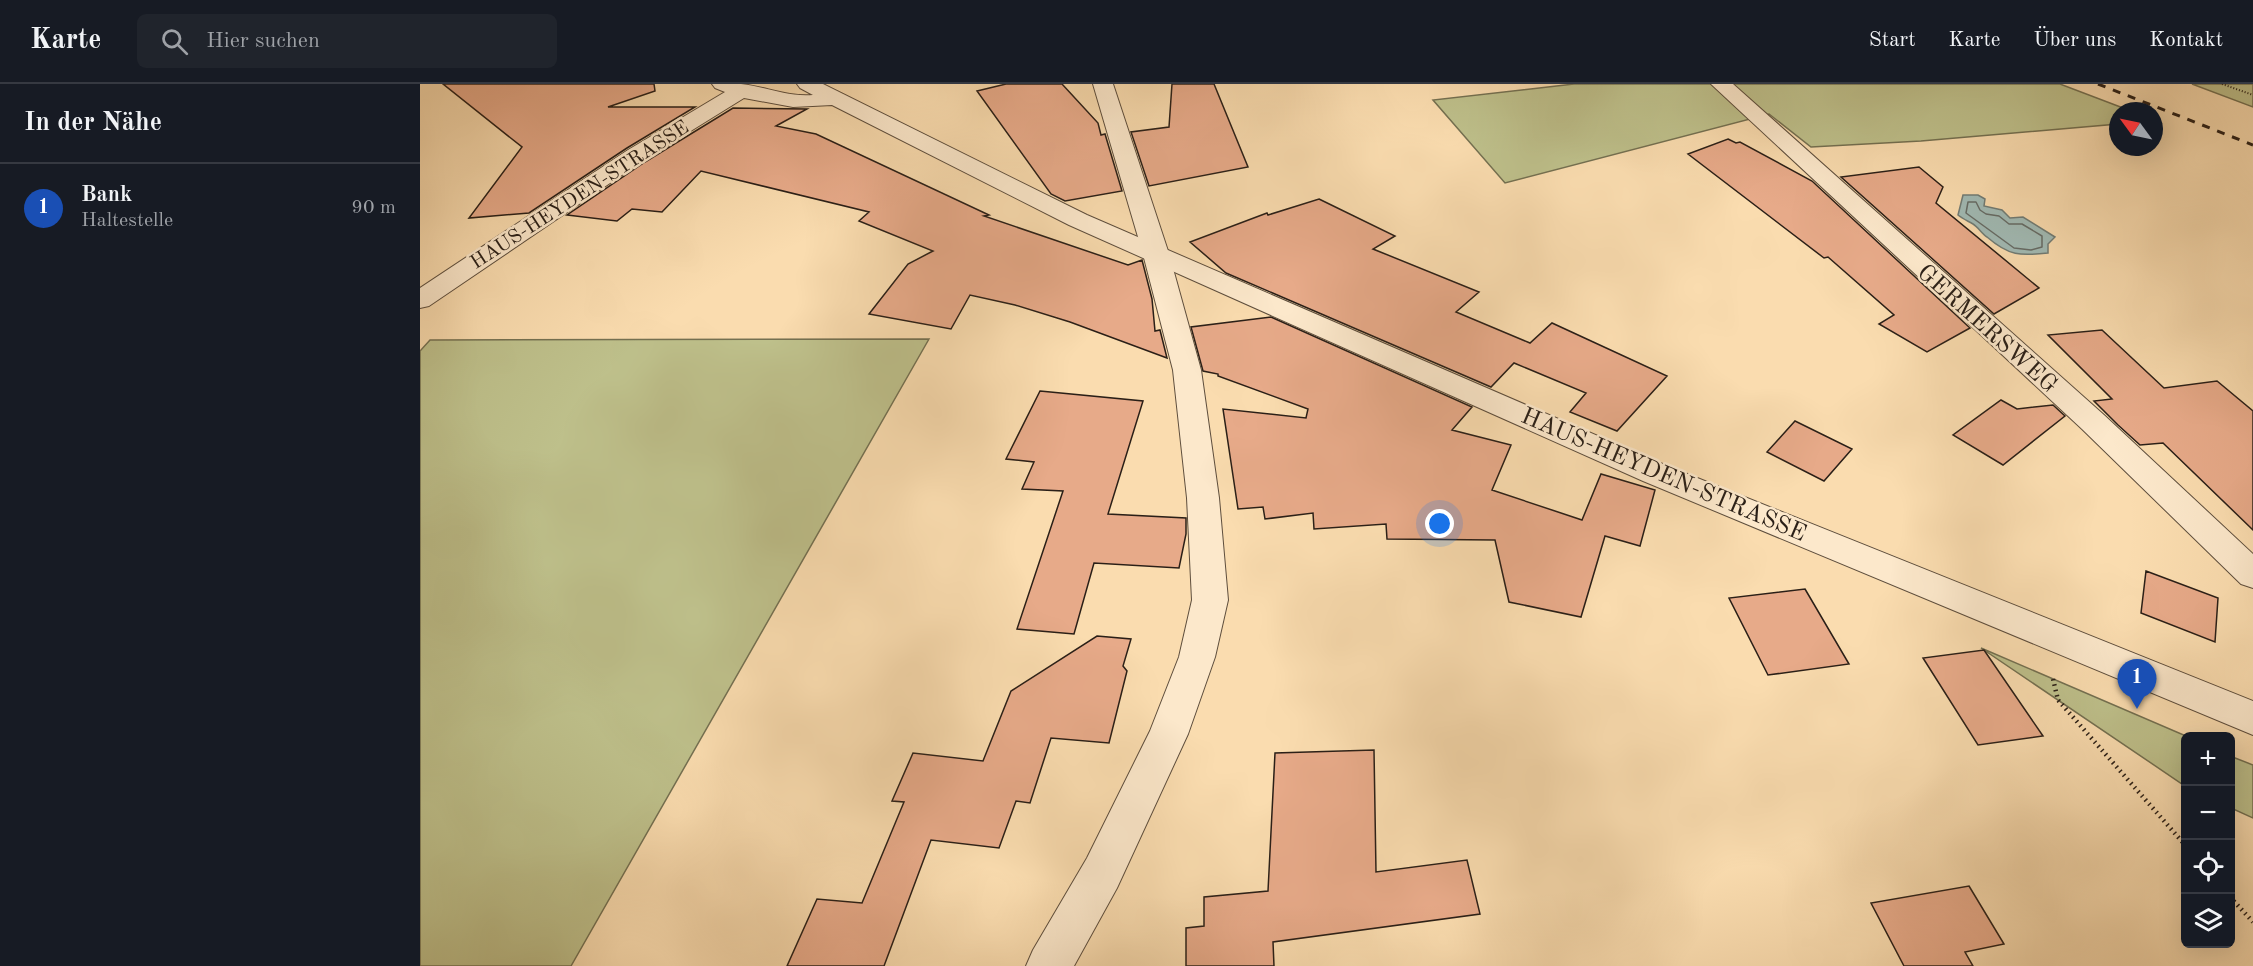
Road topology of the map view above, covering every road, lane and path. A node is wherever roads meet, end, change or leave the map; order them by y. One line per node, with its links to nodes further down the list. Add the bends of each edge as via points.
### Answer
1 (807, 84): 7 (street, HAUS-HEYDEN-STRASSE)
2 (1102, 84): 8 (street)
3 (1721, 84): 12 (street, GERMERSWEG, via 2092,422)
4 (2222, 84): 6 (path)
5 (731, 87): 7 (street, HAUS-HEYDEN-STRASSE, via 799,101); 11 (street, HAUS-HEYDEN-STRASSE)
6 (2253, 94)
7 (835, 98): 9 (street, HAUS-HEYDEN-STRASSE)
8 (1140, 204): 9 (street, HAUS-HEYDEN-STRASSE, via 1116,219); 10 (street)
9 (1078, 220): 10 (street, HAUS-HEYDEN-STRASSE)
10 (1156, 254): 13 (street, HAUS-HEYDEN-STRASSE, via 1654,473); 18 (street, via 1187,370 1203,498 1210,600 1197,657 1168,734 1102,873)
11 (420, 300)
12 (2253, 575)
13 (2042, 631): 14 (street, HAUS-HEYDEN-STRASSE); 15 (path, via 2058,700)
14 (2253, 718)
15 (2181, 840)
16 (2235, 902): 17 (path)
17 (2253, 922)
18 (1049, 966)

